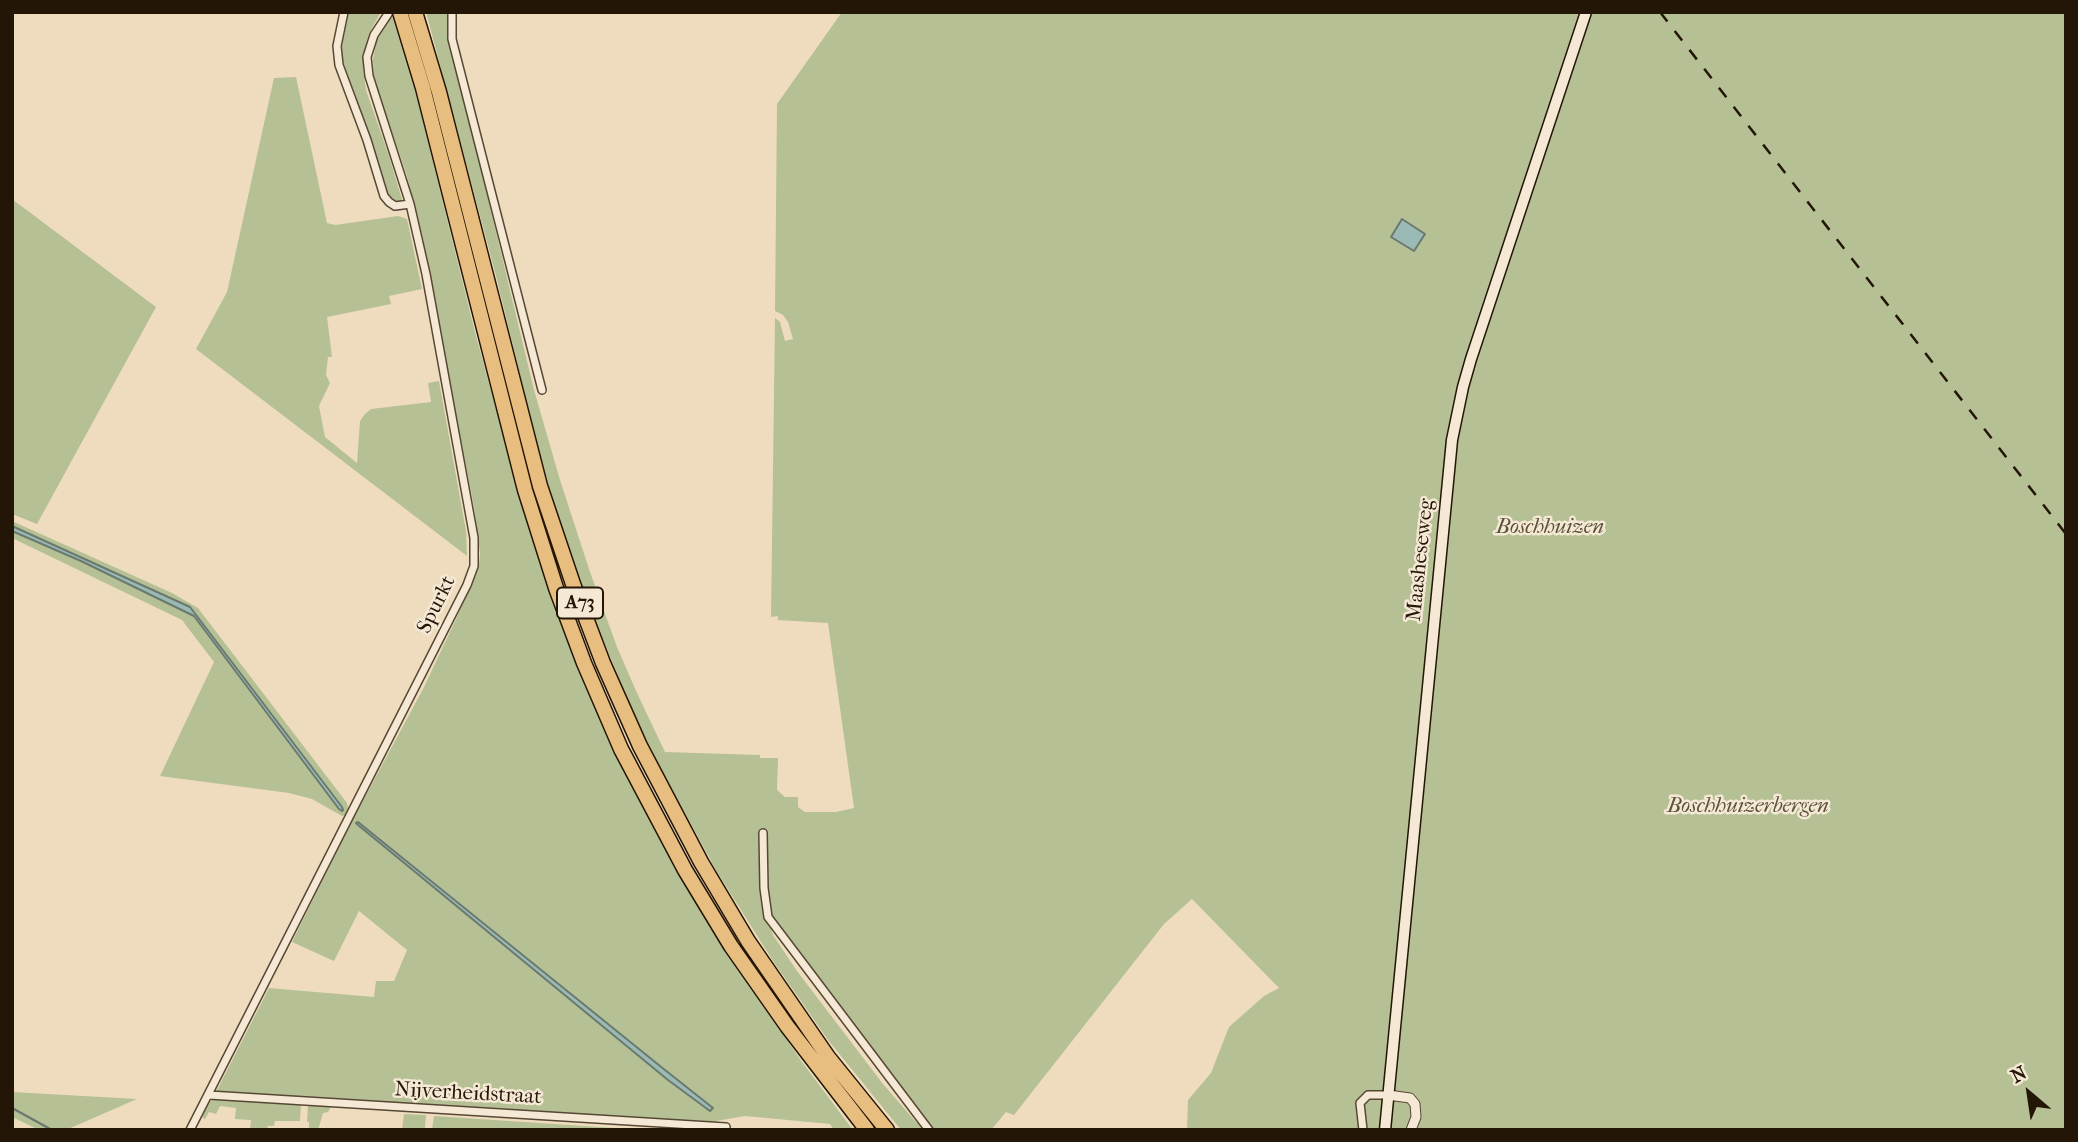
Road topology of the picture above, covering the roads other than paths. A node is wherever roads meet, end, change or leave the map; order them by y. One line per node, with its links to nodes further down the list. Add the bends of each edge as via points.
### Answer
1 (344, 12): 6 (street, via 337,46 339,65 384,196 396,206)
2 (415, 12): 14 (highway, A73, via 540,486 603,663 640,746 748,942 828,1057)
3 (452, 12): 7 (street, via 452,39)
4 (1586, 12): 10 (main road, Maasheseweg, via 1471,359 1452,440)
5 (394, 13): 6 (street, Spurkt, via 374,34 367,57); 13 (highway, A73, via 423,88 525,490 584,663 621,749 731,946)
6 (410, 204): 9 (street, Spurkt, via 474,538 474,566)
7 (542, 390)
8 (762, 833): 15 (street, via 768,917)
9 (209, 1095): 11 (street, Nijverheidstraat); 12 (street, Spurkt)
10 (1388, 1095): 16 (street, via 1368,1095 1360,1104); 17 (main road, Maasheseweg); 18 (street, via 1410,1098 1415,1104)
11 (726, 1127)
12 (190, 1130)
13 (867, 1130)
14 (887, 1130)
15 (929, 1130)
16 (1363, 1130)
17 (1385, 1130)
18 (1411, 1130)

